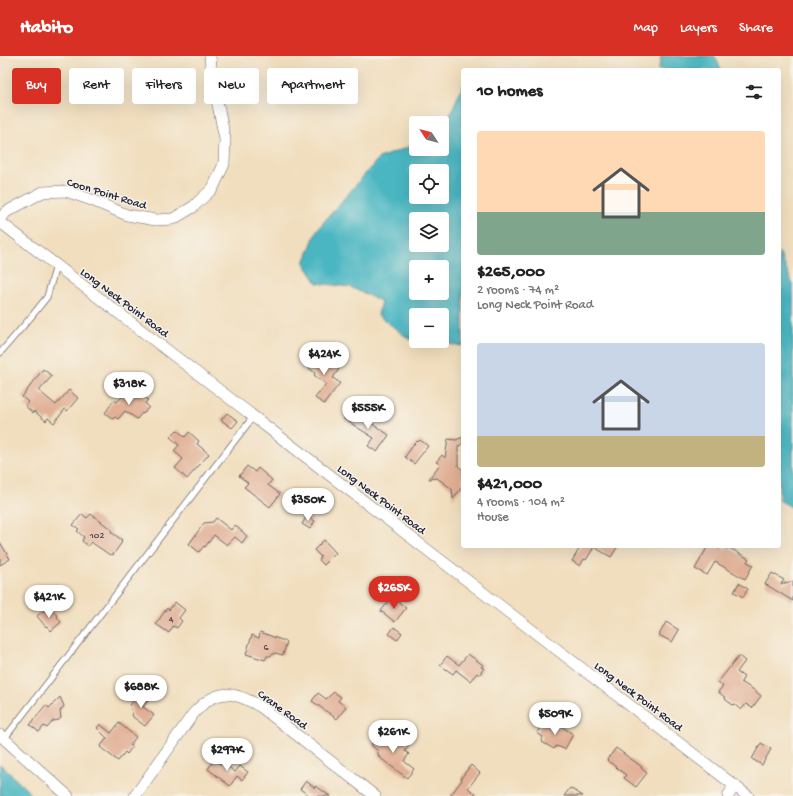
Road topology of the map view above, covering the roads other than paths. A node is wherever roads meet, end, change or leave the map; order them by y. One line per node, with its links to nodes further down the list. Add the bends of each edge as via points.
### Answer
1 (210, 56): 2 (street, Coon Point Road, via 225,140 224,164 213,188 193,208 173,219 156,220 127,215 66,191 43,192 6,212)
2 (0, 221): 3 (street, Long Neck Point Road)
3 (56, 266): 4 (lane, via 47,296); 5 (street, Long Neck Point Road)
4 (0, 353)
5 (253, 417): 6 (lane); 7 (street, Long Neck Point Road)
6 (2, 737): 8 (street)
7 (735, 785): 11 (street); 12 (street, Long Neck Point Road)
8 (68, 796)
9 (135, 796): 10 (street, Crane Road, via 193,714 214,696 222,694 235,694 261,707)
10 (375, 796)
11 (728, 796)
12 (748, 796)

